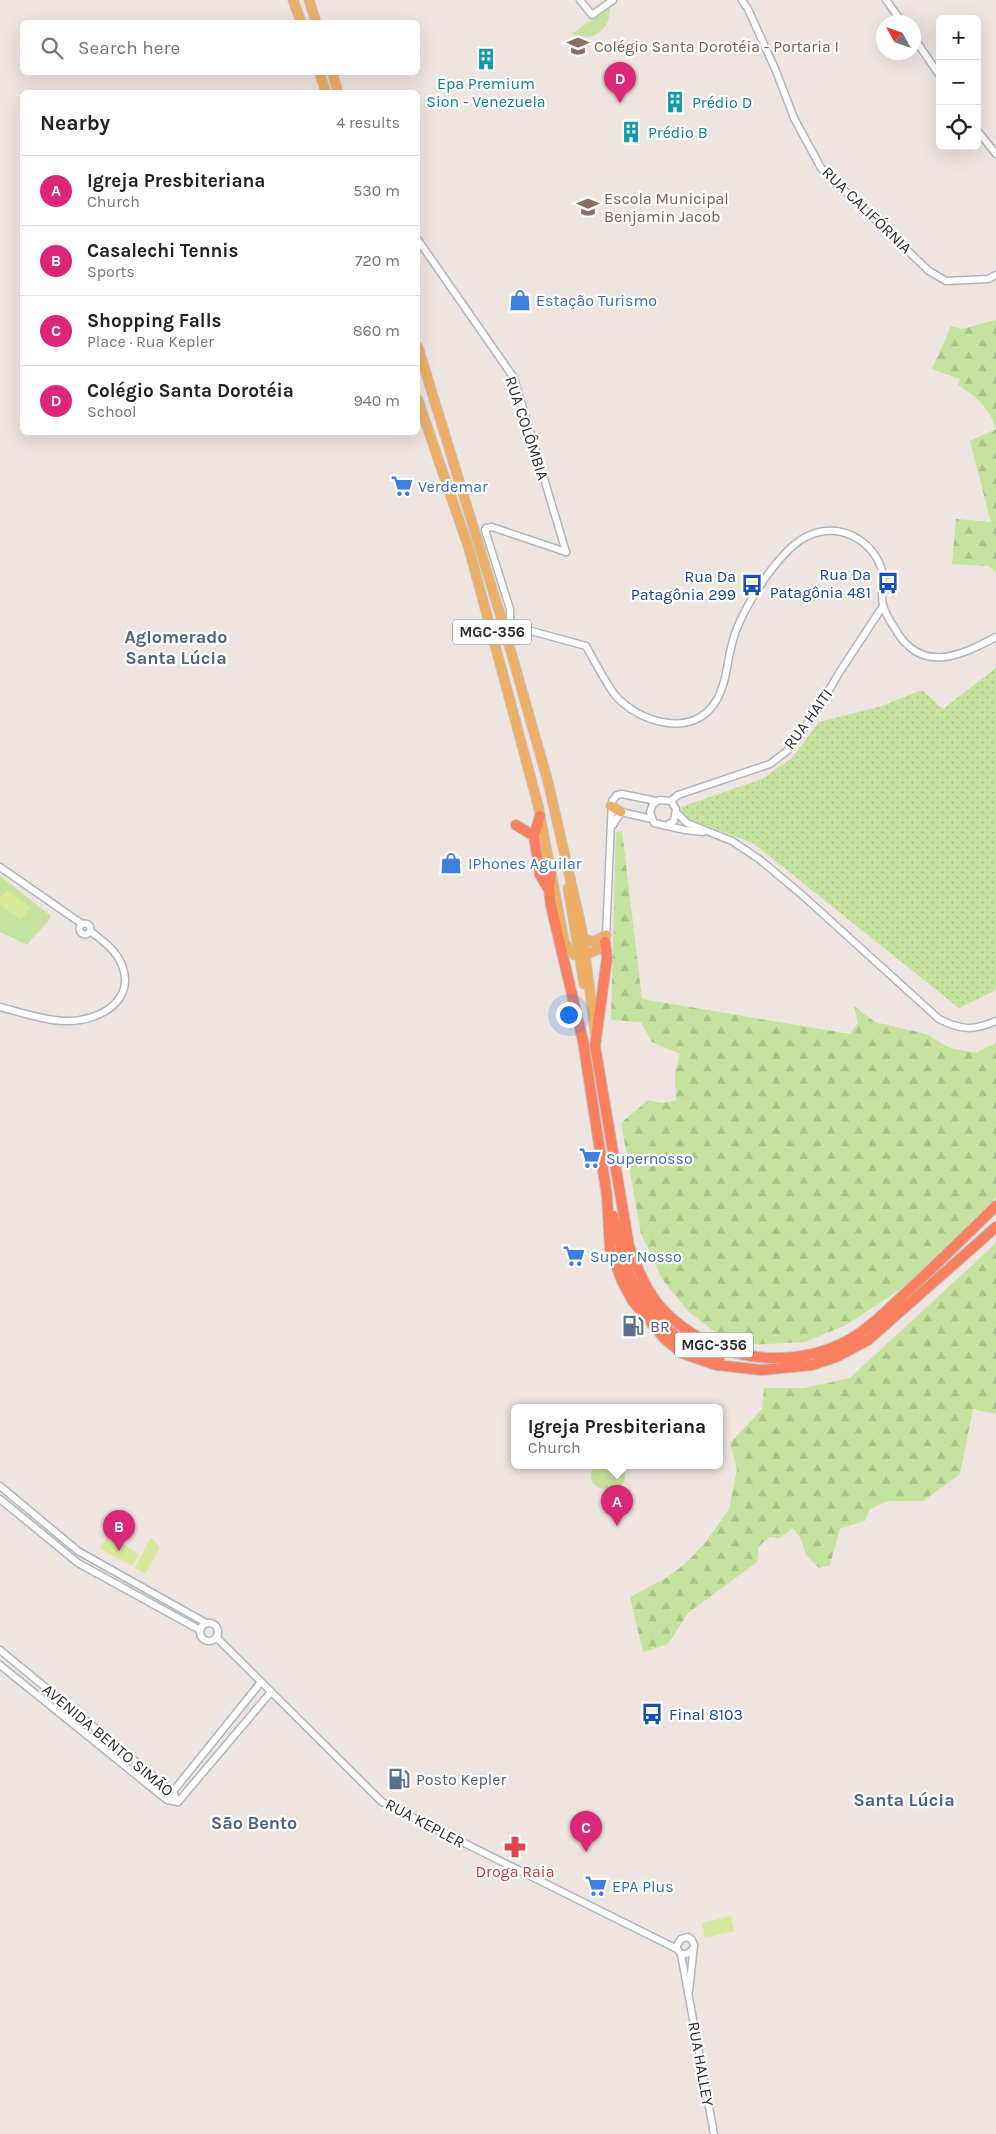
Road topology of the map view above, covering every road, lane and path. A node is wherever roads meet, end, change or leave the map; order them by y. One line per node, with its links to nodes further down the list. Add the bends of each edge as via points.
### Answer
1 (293, 0): 8 (main road)
2 (309, 0): 9 (main road)
3 (580, 0): 4 (street, via 592,15)
4 (614, 0)
5 (742, 0): 19 (street, RUA CALIFÓRNIA, via 794,118 821,168 929,271 946,281 988,279)
6 (886, 0): 7 (street)
7 (897, 15)
8 (300, 20)
9 (315, 20)
10 (921, 48): 11 (street)
11 (936, 70)
12 (319, 75): 14 (main road)
13 (333, 75): 15 (main road)
14 (325, 90)
15 (337, 90)
16 (981, 135): 17 (street)
17 (996, 154)
18 (420, 243): 23 (street, RUA COLÔMBIA, via 514,378 566,552 492,527)
19 (996, 275)
20 (420, 354): 22 (main road, MGC-356)
21 (420, 406): 35 (main road, MGC-356, via 470,552)
22 (474, 529): 23 (street); 29 (main road, MGC-356)
23 (485, 530): 25 (street, via 510,609)
24 (883, 606): 26 (street, via 882,569 863,541 849,533 810,535 793,547 753,594 733,639 722,690 715,704 685,724 655,720 633,710 616,695 586,646); 28 (street, via 901,639 922,655 957,656); 31 (street, RUA HAITI, via 788,750 770,764 678,796)
25 (509, 622): 26 (street); 27 (street)
26 (518, 627): 27 (street)
27 (510, 633): 29 (street)
28 (996, 637)
29 (510, 651): 45 (main road, MGC-356, via 548,782)
30 (656, 802): 31 (street, via 663,799); 32 (street, via 619,794); 36 (street, via 651,808)
31 (671, 802): 34 (street)
32 (611, 806): 33 (main road); 39 (street)
33 (621, 812): 36 (street); 39 (street)
34 (677, 813): 38 (street, via 674,821); 40 (street, via 681,819)
35 (540, 816): 41 (highway); 43 (main road, MGC-356)
36 (652, 819): 38 (street, via 658,825)
37 (516, 825): 41 (highway)
38 (666, 826): 40 (street)
39 (612, 827): 48 (street)
40 (707, 832): 52 (street, via 732,841 759,859 939,1019 965,1029)
41 (534, 836): 44 (highway, via 540,875)
42 (0, 866): 51 (street, via 69,917 83,933 89,932 109,946 122,964 125,984 118,1001 104,1014 89,1018 61,1021)
43 (550, 869): 44 (highway, MGC-356); 46 (main road, MGC-356)
44 (549, 890): 53 (highway, MGC-356, via 560,952)
45 (572, 894): 46 (main road, via 564,893); 47 (main road, MGC-356); 50 (main road, MGC-356)
46 (556, 899): 49 (main road, MGC-356)
47 (583, 938): 48 (main road, via 593,942); 50 (main road, MGC-356)
48 (606, 939): 50 (main road, via 598,950); 54 (highway, via 607,958)
49 (565, 944): 50 (main road, via 569,951); 53 (main road, MGC-356)
50 (582, 955): 54 (main road, MGC-356)
51 (0, 1007)
52 (996, 1021)
53 (583, 1041): 56 (highway, MGC-356, via 607,1196 610,1249 622,1281 645,1318 682,1354 716,1365 762,1370 812,1365 836,1357 868,1340)
54 (595, 1046): 55 (highway, MGC-356, via 629,1246 639,1274 652,1297 669,1315 693,1335 719,1348 738,1354 777,1358 814,1353 848,1340 908,1291)
55 (996, 1206)
56 (996, 1227)
57 (0, 1486): 59 (street, via 78,1551)
58 (0, 1499): 60 (street, via 78,1563)
59 (206, 1623): 60 (street); 61 (street, via 216,1627)
60 (200, 1630): 61 (street, via 204,1639)
61 (216, 1637): 64 (street, RUA KEPLER)
62 (0, 1650): 66 (street, AVENIDA BENTO SIMÃO)
63 (0, 1665): 67 (street, AVENIDA BENTO SIMÃO)
64 (261, 1682): 65 (street, RUA KEPLER); 66 (street)
65 (271, 1692): 68 (street); 70 (street, RUA KEPLER, via 382,1802)
66 (173, 1792): 67 (street); 68 (street, AVENIDA BENTO SIMÃO)
67 (166, 1800): 68 (street, AVENIDA BENTO SIMÃO)
68 (178, 1802)
69 (693, 1949): 70 (street, via 687,1954); 70 (street, via 692,1940 688,1937 677,1945); 71 (street, RUA HALLEY)
70 (679, 1951): 71 (street, RUA HALLEY)
71 (689, 1994): 72 (street, RUA HALLEY)
72 (714, 2134)

